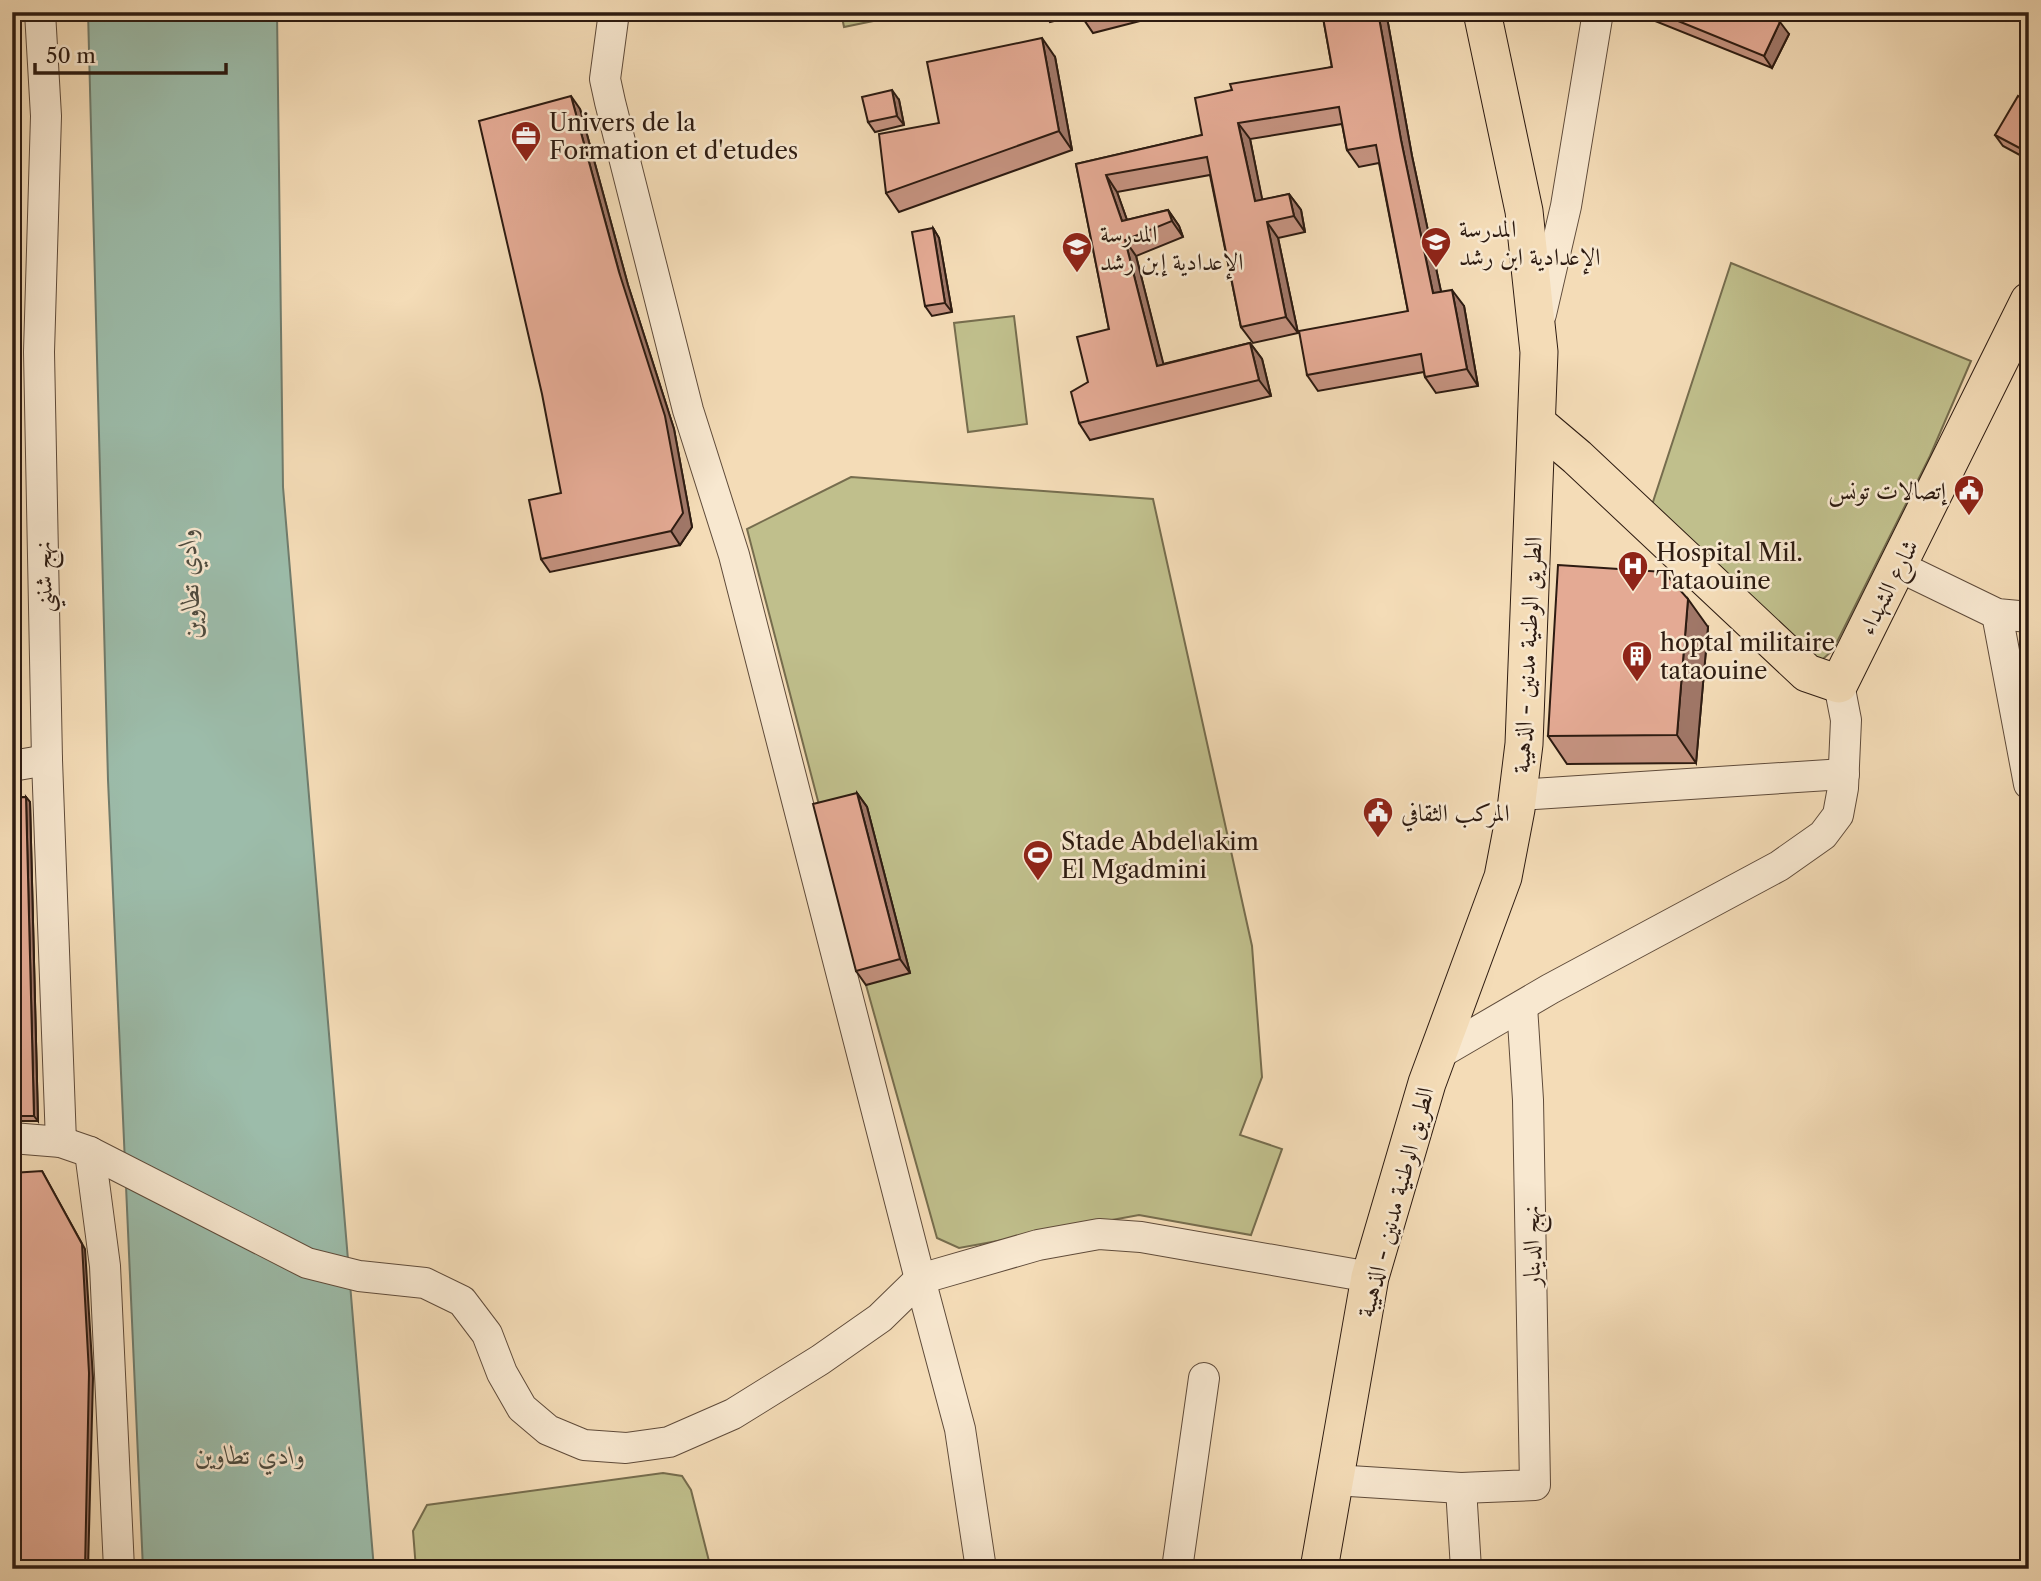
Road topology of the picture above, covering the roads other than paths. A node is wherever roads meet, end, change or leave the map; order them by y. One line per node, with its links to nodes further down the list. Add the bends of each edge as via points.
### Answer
1 (40, 12): 7 (street, نهج شنني, via 46,116)
2 (614, 12): 24 (street, via 605,79 610,102 688,410 734,555)
3 (1482, 12): 6 (main road, الطريق الوطنية مدنين - الذهيبة, via 1524,211)
4 (1598, 12): 6 (street, via 1566,206)
5 (2029, 301): 9 (main road, شارع الشهداء)
6 (1537, 328): 8 (main road, الطريق الوطنية مدنين - الذهيبة)
7 (26, 355): 13 (street, نهج شنني)
8 (1538, 424): 12 (main road, via 1807,673); 17 (main road, الطريق الوطنية مدنين - الذهيبة)
9 (1898, 566): 10 (street); 12 (main road, شارع الشهداء)
10 (1997, 614): 11 (street); 16 (street)
11 (2029, 617)
12 (1839, 684): 15 (street, via 1846,720)
13 (47, 760): 14 (street); 21 (street, نهج شنني)
14 (12, 765)
15 (1844, 774): 17 (street); 18 (street, via 1838,815 1823,835 1779,866)
16 (2029, 784)
17 (1518, 795): 19 (main road, الطريق الوطنية مدنين - الذهيبة, via 1503,877)
18 (1522, 1006): 19 (street); 27 (street, نهج الدينار, via 1535,1485)
19 (1437, 1055): 23 (main road, الطريق الوطنية مدنين - الذهيبة)
20 (12, 1138): 21 (street)
21 (61, 1142): 22 (street)
22 (90, 1152): 24 (street, via 307,1263 359,1276 425,1283 462,1301 486,1334 522,1408 548,1430 584,1445 626,1448 669,1442 733,1414 880,1318); 28 (street, via 105,1266)
23 (1370, 1277): 24 (street, via 1141,1237 1099,1234 1038,1245); 26 (main road, الطريق الوطنية مدنين - الذهيبة)
24 (920, 1279): 29 (street, via 960,1429)
25 (1204, 1377): 30 (street)
26 (1334, 1480): 27 (street); 31 (main road, الطريق الوطنية مدنين - الذهيبة)
27 (1461, 1488): 32 (street)
28 (119, 1569)
29 (981, 1569)
30 (1177, 1569)
31 (1319, 1569)
32 (1466, 1569)

